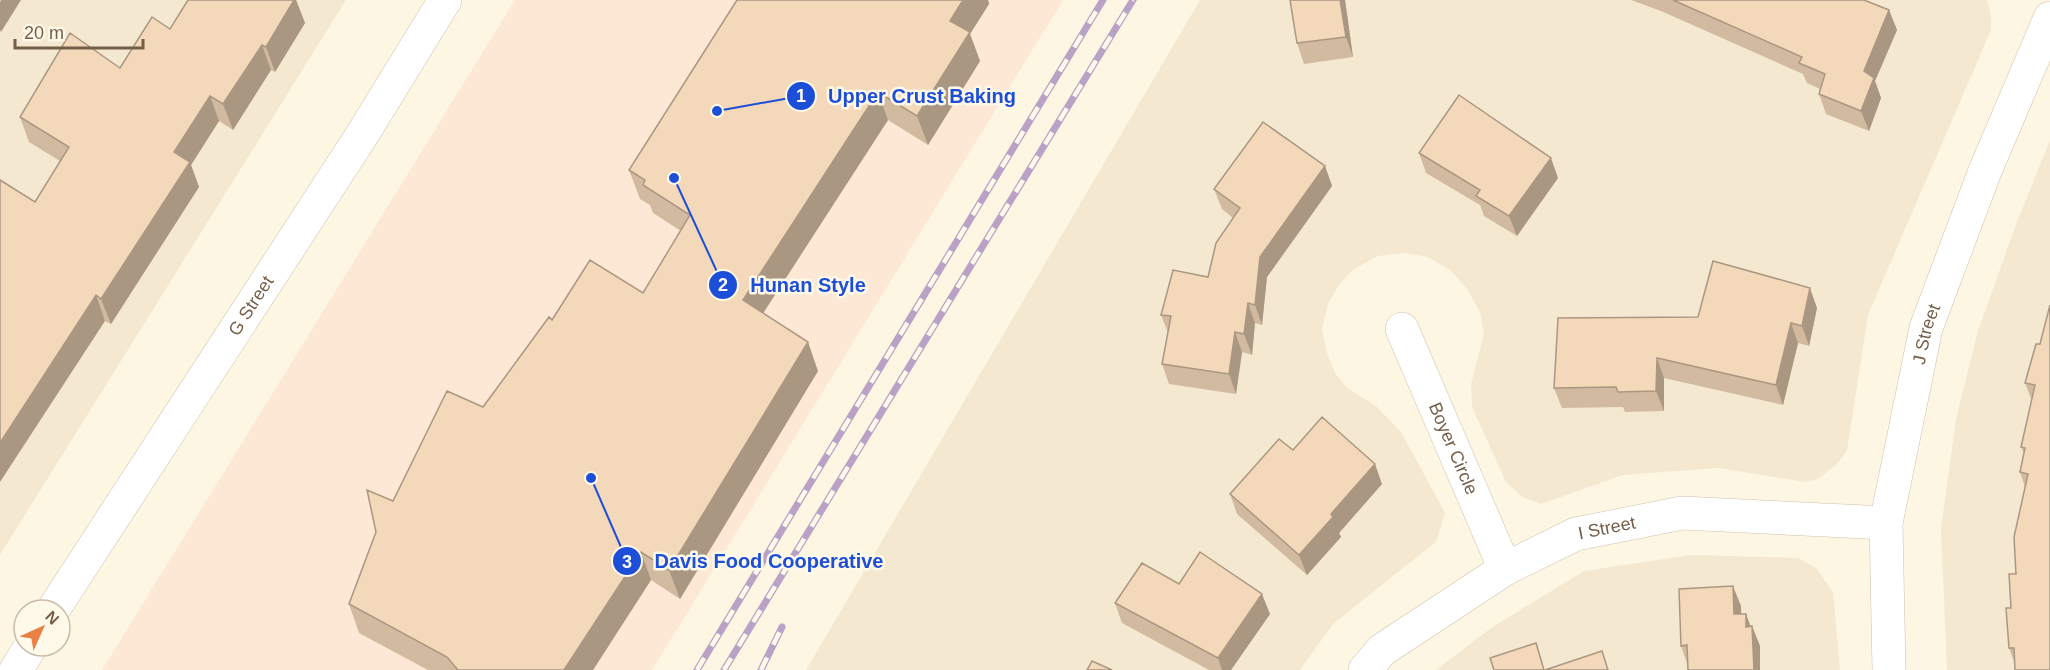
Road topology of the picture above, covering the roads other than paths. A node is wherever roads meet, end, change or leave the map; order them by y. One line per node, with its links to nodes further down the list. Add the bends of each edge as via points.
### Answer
1 (445, 0): 6 (street, G Street)
2 (2050, 18): 4 (street, J Street, via 1984,171 1926,328)
3 (1402, 329): 5 (street, Boyer Circle)
4 (1886, 523): 5 (street, I Street, via 1682,513 1576,534); 8 (street, J Street)
5 (1505, 569): 7 (street, I Street, via 1382,650)
6 (61, 598)
7 (1365, 670)
8 (1889, 670)

